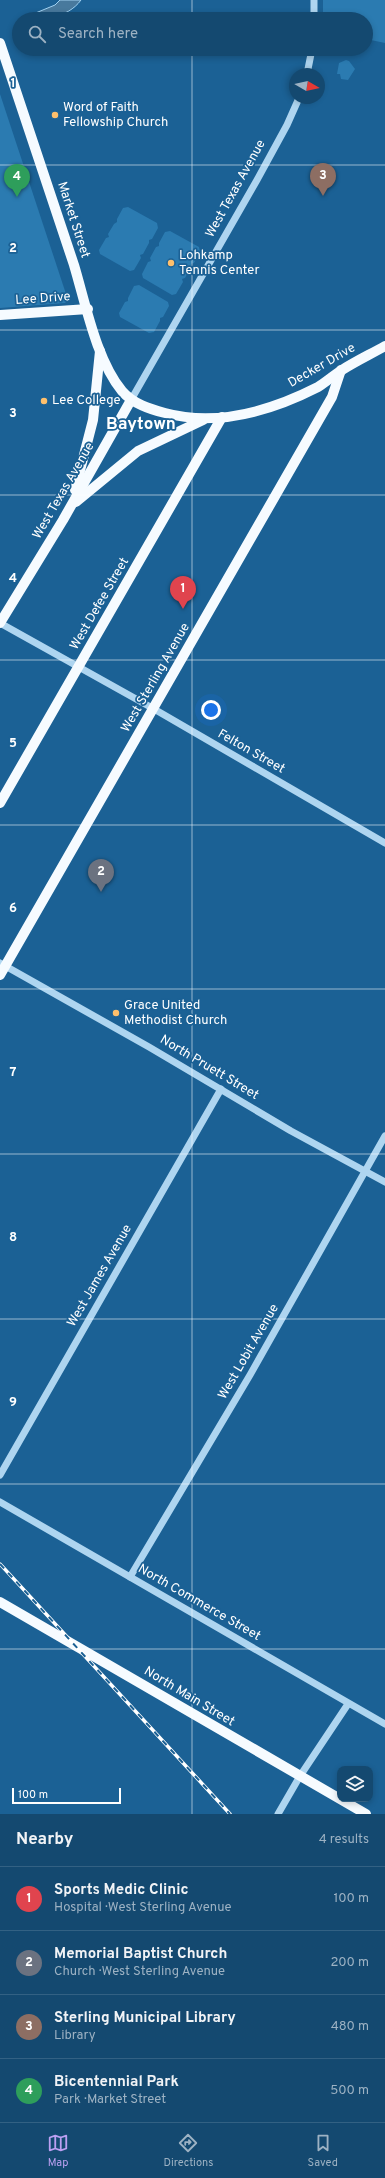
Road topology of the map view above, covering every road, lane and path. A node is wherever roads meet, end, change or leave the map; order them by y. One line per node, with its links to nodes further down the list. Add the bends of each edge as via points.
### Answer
1 (314, 0): 2 (street)
2 (314, 12)
3 (0, 43): 7 (main road, Market Street)
4 (311, 56): 5 (street)
5 (308, 68)
6 (296, 104): 12 (street, West Texas Avenue, via 257,180)
7 (88, 309): 8 (main road, Lee Drive); 10 (main road, Market Street)
8 (0, 315)
9 (385, 346): 11 (main road, Decker Drive)
10 (100, 351): 12 (main road, Market Street, via 122,390); 15 (main road, via 93,420)
11 (341, 370): 13 (main road, Decker Drive, via 319,386 270,408); 18 (main road, West Sterling Avenue, via 332,397)
12 (132, 400): 14 (main road, Decker Drive, via 157,411); 15 (main road, West Texas Avenue)
13 (222, 418): 14 (main road, Decker Drive); 17 (main road, West Defee Street)
14 (203, 420): 15 (main road, via 138,451)
15 (69, 509): 16 (main road, West Texas Avenue)
16 (0, 623): 17 (street, Felton Street)
17 (79, 666): 18 (street, Felton Street); 19 (main road, West Defee Street)
18 (154, 709): 20 (street, Felton Street); 21 (main road, West Sterling Avenue)
19 (0, 803)
20 (385, 843)
21 (2, 968): 22 (street, North Pruett Street)
22 (221, 1089): 24 (street, North Pruett Street); 26 (street, West James Avenue)
23 (385, 1136): 24 (street, West Lobit Avenue)
24 (364, 1172): 25 (street, North Pruett Street); 28 (street, West Lobit Avenue, via 250,1375)
25 (385, 1182)
26 (0, 1475)
27 (0, 1502): 28 (street, North Commerce Street)
28 (130, 1577): 30 (street, North Commerce Street)
29 (0, 1602): 32 (main road, North Main Street)
30 (348, 1704): 31 (street, North Commerce Street); 32 (street)
31 (385, 1724)
32 (300, 1776): 33 (street); 34 (main road, North Main Street)
33 (278, 1814)
34 (366, 1814)

